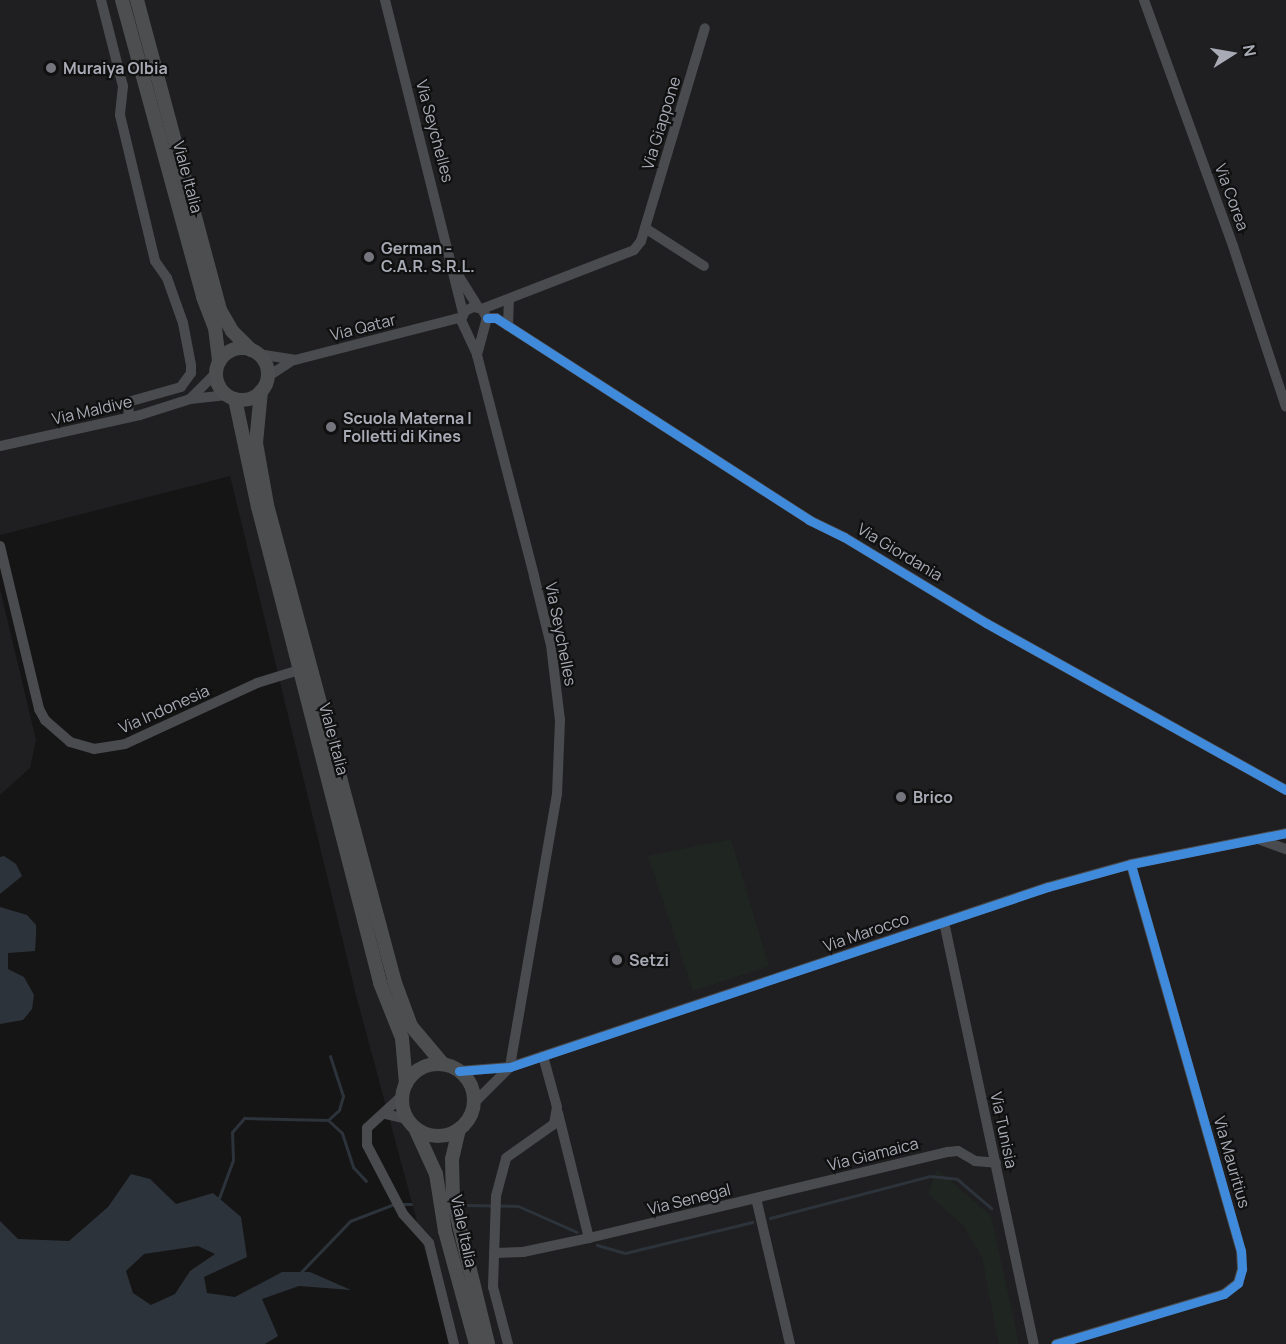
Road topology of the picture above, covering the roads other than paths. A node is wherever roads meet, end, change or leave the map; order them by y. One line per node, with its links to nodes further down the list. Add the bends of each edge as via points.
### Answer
1 (101, 0): 24 (street, via 123,86 120,115 155,261 167,278 183,323 191,373 181,387 128,402)
2 (122, 0): 17 (main road, Viale Italia, via 203,297 215,328)
3 (137, 0): 14 (main road, Viale Italia, via 220,310 232,331)
4 (385, 0): 9 (street, Via Seychelles)
5 (1144, 0): 19 (street, Via Corea)
6 (705, 28): 7 (street, Via Giappone)
7 (645, 228): 8 (street); 10 (street, Via Giappone, via 634,250)
8 (704, 266)
9 (455, 269): 11 (street, Via Seychelles); 12 (street, Via Seychelles)
10 (509, 300): 11 (street, Via Giappone); 13 (street)
11 (483, 318): 12 (street, Via Giappone); 12 (street, Via Giordania); 13 (street, Via Giordania, via 496,318); 15 (street, Via Seychelles)
12 (463, 321): 15 (street, Via Seychelles); 16 (street, Via Qatar, via 438,323)
13 (508, 326): 28 (street, Via Giordania, via 808,520)
14 (255, 352): 16 (street); 17 (main road, via 233,350); 18 (main road, via 266,365)
15 (477, 355): 36 (street, Via Seychelles, via 551,645 560,720 557,794)
16 (295, 360): 18 (street)
17 (218, 367): 21 (main road, via 220,387); 22 (street, Via Maldive)
18 (267, 377): 20 (main road)
19 (1283, 381): 23 (street, Via Corea)
20 (261, 391): 21 (main road, via 250,398); 35 (main road, Viale Italia, via 256,443 267,505 394,980 411,1026)
21 (231, 397): 22 (street, Via Maldive); 27 (main road, Viale Italia)
22 (190, 399): 24 (street, Via Maldive)
23 (1286, 407)
24 (129, 417): 25 (street, Via Maldive)
25 (0, 446)
26 (0, 546): 27 (street, Via Indonesia, via 39,709 45,720 70,742 94,749 125,744 257,683)
27 (299, 670): 38 (main road, Viale Italia, via 380,983 402,1038)
28 (1286, 790)
29 (1286, 833): 30 (street, Via Marocco)
30 (1255, 838): 31 (street); 32 (street, Via Marocco)
31 (1286, 849)
32 (1131, 864): 33 (street, Via Marocco); 54 (street, Via Mauritius, via 1241,1251 1242,1269 1238,1283 1224,1294)
33 (944, 922): 34 (street, Via Marocco); 44 (street, Via Tunisia)
34 (543, 1056): 36 (street, Via Marocco); 40 (street)
35 (443, 1065): 37 (main road); 38 (main road, via 421,1068)
36 (510, 1067): 37 (street, Via Marocco); 39 (street, Via Marocco)
37 (459, 1071): 39 (main road, via 471,1086)
38 (404, 1090): 41 (street); 42 (main road)
39 (473, 1104): 43 (main road)
40 (557, 1107): 46 (street); 47 (street, via 554,1124 547,1132 506,1158 499,1172)
41 (385, 1114): 42 (street); 48 (street, via 367,1128 367,1145 398,1204 429,1243)
42 (411, 1124): 43 (main road, via 437,1136); 49 (main road, Viale Italia, via 436,1174 445,1231)
43 (459, 1129): 50 (main road, Viale Italia, via 452,1159 453,1200)
44 (996, 1163): 45 (street, Via Giamaica, via 975,1161 958,1151 948,1152); 53 (street, Via Tunisia)
45 (756, 1198): 46 (street, Via Senegal); 52 (street, Via Senegal)
46 (589, 1238): 47 (street, Via Senegal, via 523,1252)
47 (494, 1253): 51 (street, via 495,1297)
48 (454, 1344)
49 (476, 1344)
50 (488, 1344)
51 (508, 1344)
52 (790, 1344)
53 (1034, 1344)
54 (1056, 1344)

